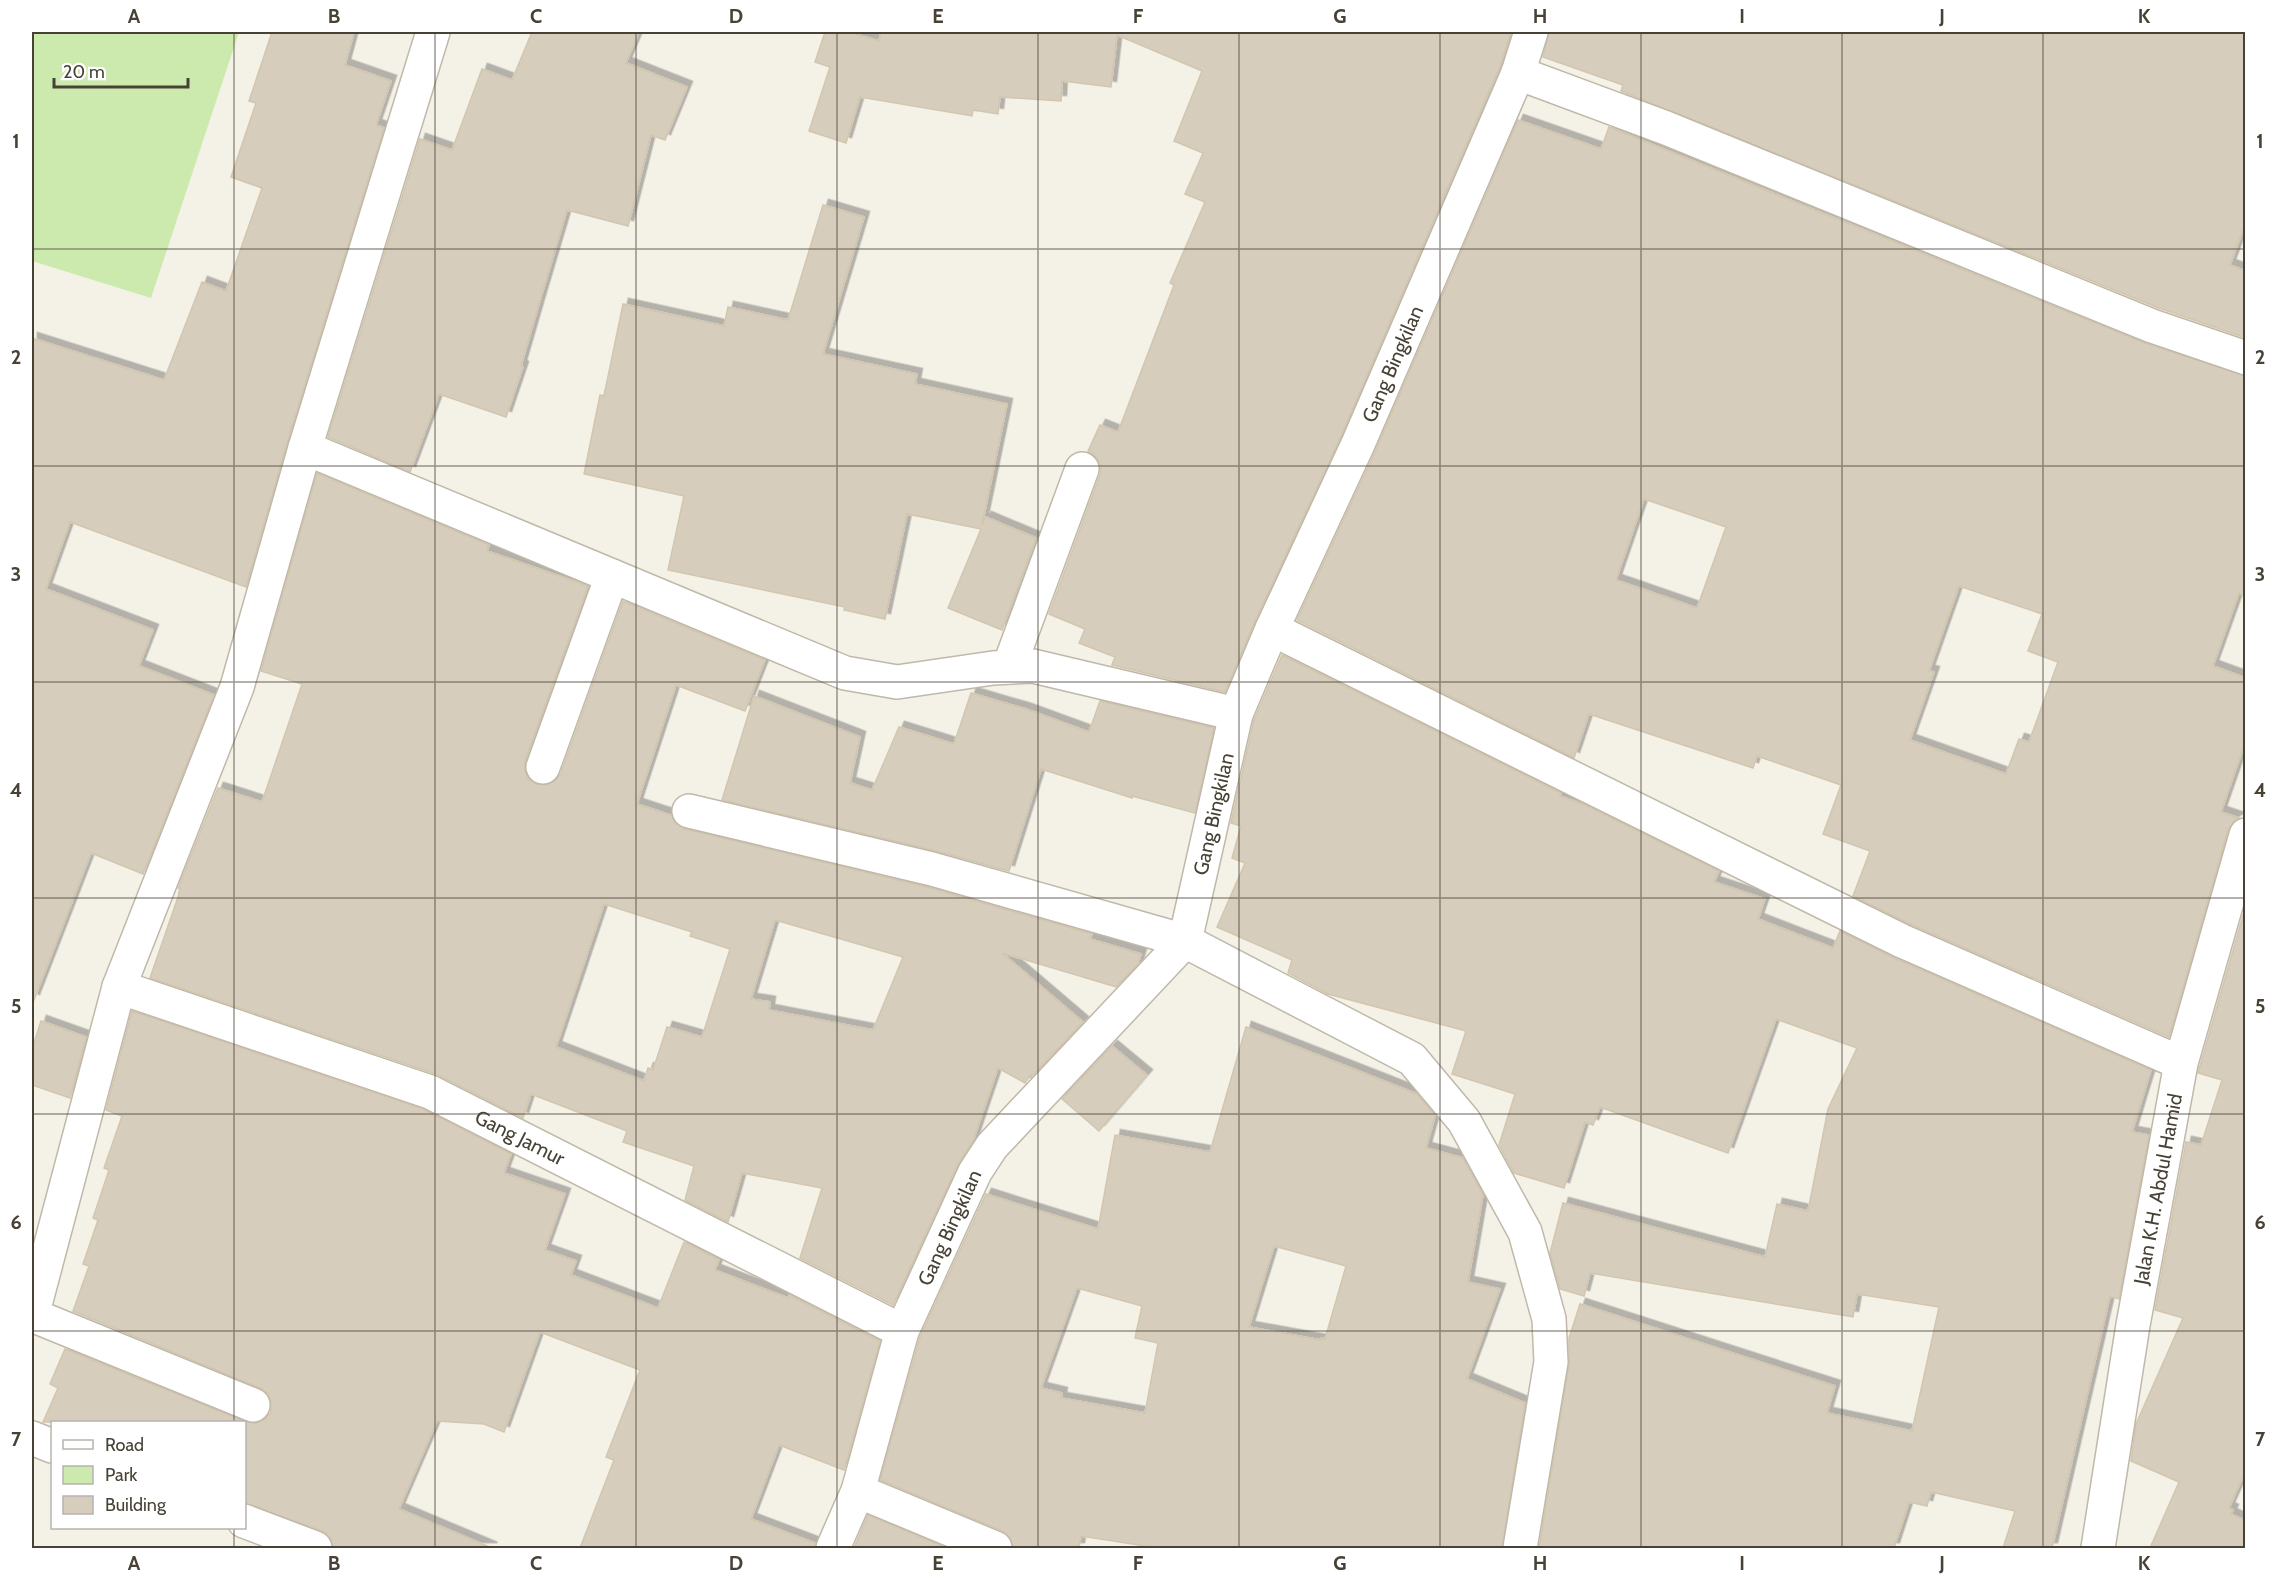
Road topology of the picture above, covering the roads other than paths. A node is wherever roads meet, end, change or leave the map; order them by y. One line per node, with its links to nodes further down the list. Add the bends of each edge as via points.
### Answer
1 (433, 32): 5 (street)
2 (1531, 32): 3 (street, Gang Bingkilan)
3 (1518, 73): 4 (street, via 1666,128 2152,326); 8 (street, Gang Bingkilan, via 1358,444)
4 (2246, 358)
5 (305, 448): 7 (street); 15 (street, via 237,687)
6 (1082, 469): 9 (street)
7 (612, 576): 9 (street, via 845,673 871,679 897,682); 11 (street)
8 (1272, 629): 10 (street, Gang Bingkilan); 16 (street, via 1902,941)
9 (1008, 667): 10 (street, via 1033,666)
10 (1236, 714): 14 (street, Gang Bingkilan)
11 (543, 767)
12 (689, 812): 14 (street, via 933,868)
13 (2246, 835): 16 (street, Jalan K.H. Abdul Hamid)
14 (1185, 941): 19 (street, Gang Bingkilan, via 992,1146 975,1172); 28 (street, via 1412,1059 1464,1121 1524,1232 1549,1319 1551,1362)
15 (119, 987): 17 (street); 19 (street, Gang Jamur, via 430,1092)
16 (2181, 1063): 29 (street, Jalan K.H. Abdul Hamid, via 2133,1325)
17 (41, 1235): 18 (street)
18 (32, 1316): 20 (street)
19 (902, 1331): 23 (street, Gang Bingkilan)
20 (253, 1406)
21 (32, 1438): 22 (street)
22 (51, 1446)
23 (858, 1491): 26 (street, Gang Bingkilan); 27 (street)
24 (246, 1522): 25 (street)
25 (315, 1548)
26 (833, 1548)
27 (995, 1548)
28 (1520, 1548)
29 (2098, 1548)

